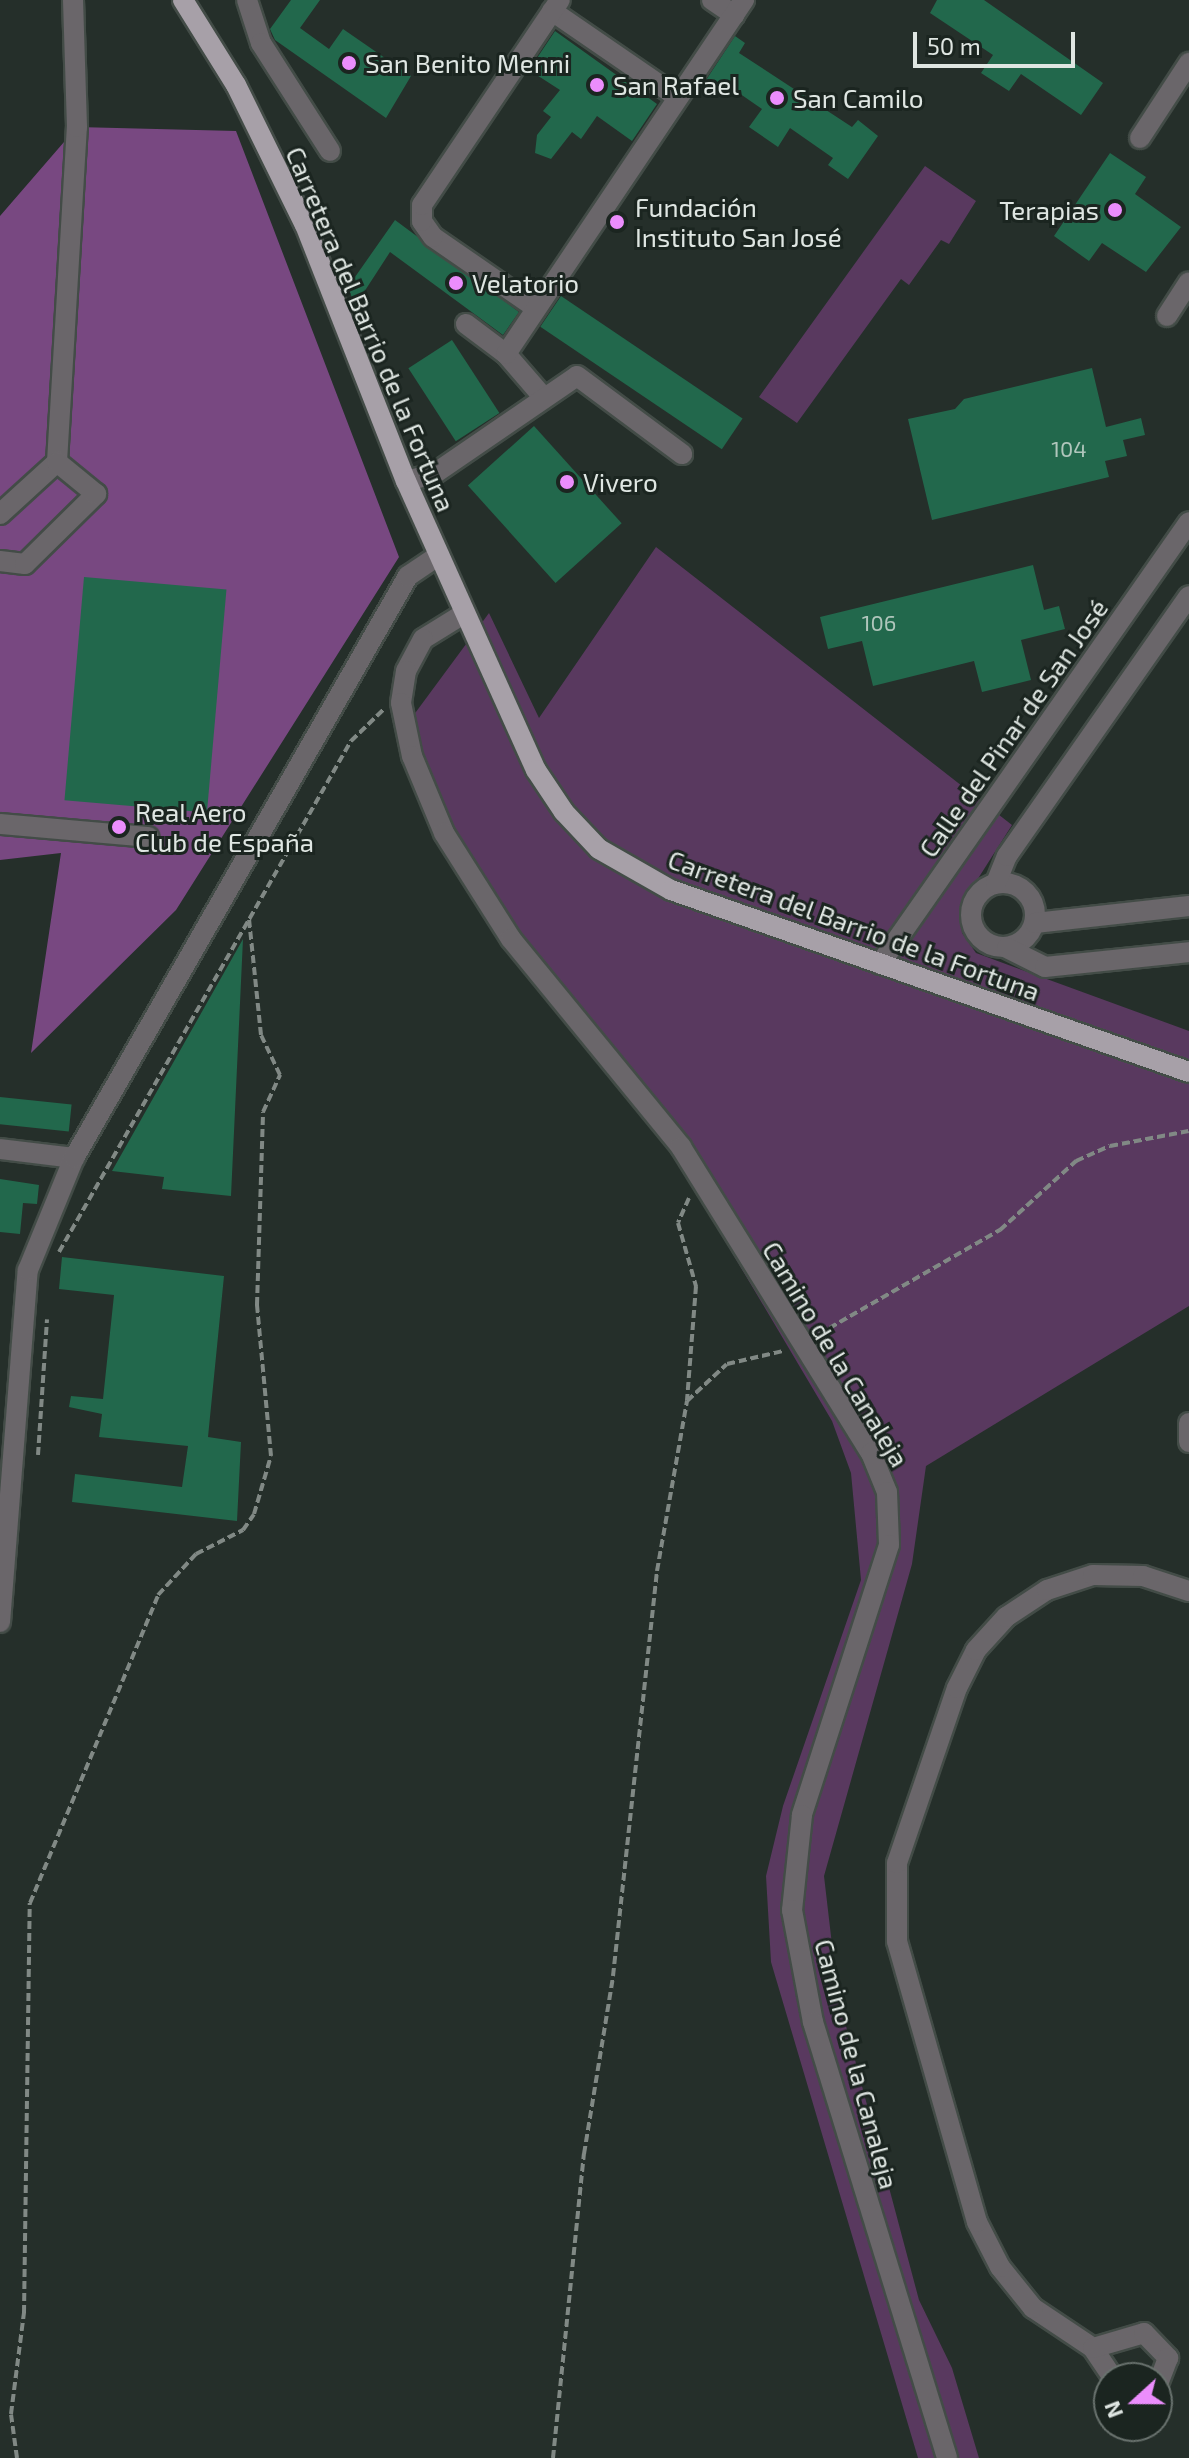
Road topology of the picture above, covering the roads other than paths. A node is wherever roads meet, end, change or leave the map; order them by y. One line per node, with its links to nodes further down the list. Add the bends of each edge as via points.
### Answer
1 (73, 0): 18 (street, via 77,127)
2 (183, 0): 19 (main road, Carretera del Barrio de la Fortuna, via 236,85 305,225)
3 (247, 0): 10 (street, via 261,43)
4 (712, 0): 6 (street)
5 (556, 6): 8 (street); 12 (street, via 422,205 422,221 433,237)
6 (739, 8): 8 (street)
7 (1189, 63): 9 (street)
8 (677, 97): 12 (street)
9 (1140, 138)
10 (330, 151)
11 (1189, 282): 13 (street)
12 (536, 308): 15 (street)
13 (1167, 316)
14 (466, 324): 15 (street)
15 (506, 354): 16 (street)
16 (544, 398): 17 (street, via 577,376); 19 (street, via 434,474)
17 (682, 454)
18 (57, 462): 20 (street); 23 (street, via 96,494 25,564)
19 (406, 481): 22 (main road, Carretera del Barrio de la Fortuna)
20 (0, 514)
21 (1189, 522): 33 (street, Calle del Pinar de San José)
22 (439, 555): 25 (main road, Carretera del Barrio de la Fortuna); 36 (street, Carretera del Barrio de la Fortuna, via 408,576)
23 (0, 561)
24 (1189, 596): 28 (street, via 1007,856)
25 (465, 613): 33 (main road, Carretera del Barrio de la Fortuna, via 536,770 599,849 671,890); 45 (street, Camino de la Canaleja, via 423,639 406,671 401,703 424,790 484,901 697,1171 800,1348 881,1471 891,1517 882,1573 798,1831 791,1875 795,1940 813,2022)
26 (0, 824): 27 (street)
27 (148, 837)
28 (996, 883): 30 (street, via 1026,891); 31 (street, via 976,897 971,919 985,943)
29 (1189, 906): 30 (street)
30 (1035, 923): 31 (street, via 1027,938)
31 (1007, 948): 32 (street, via 1045,967)
32 (1189, 952)
33 (880, 964): 34 (main road, Carretera del Barrio de la Fortuna)
34 (1189, 1072)
35 (0, 1149): 36 (street)
36 (74, 1158): 38 (street, Carretera del Barrio de la Fortuna, via 28,1270)
37 (1189, 1423): 39 (street)
38 (8, 1439): 41 (street, Carretera del Barrio de la Fortuna)
39 (1189, 1442)
40 (1189, 1591): 42 (street, via 1143,1576 1093,1575 1047,1590 1006,1617 976,1650 957,1688 897,1863 895,1918 902,1963 977,2222 1000,2267 1033,2308)
41 (0, 1622)
42 (1093, 2348): 43 (street); 44 (street, via 1136,2333 1154,2337)
43 (1102, 2362)
44 (1166, 2362)
45 (947, 2458)

